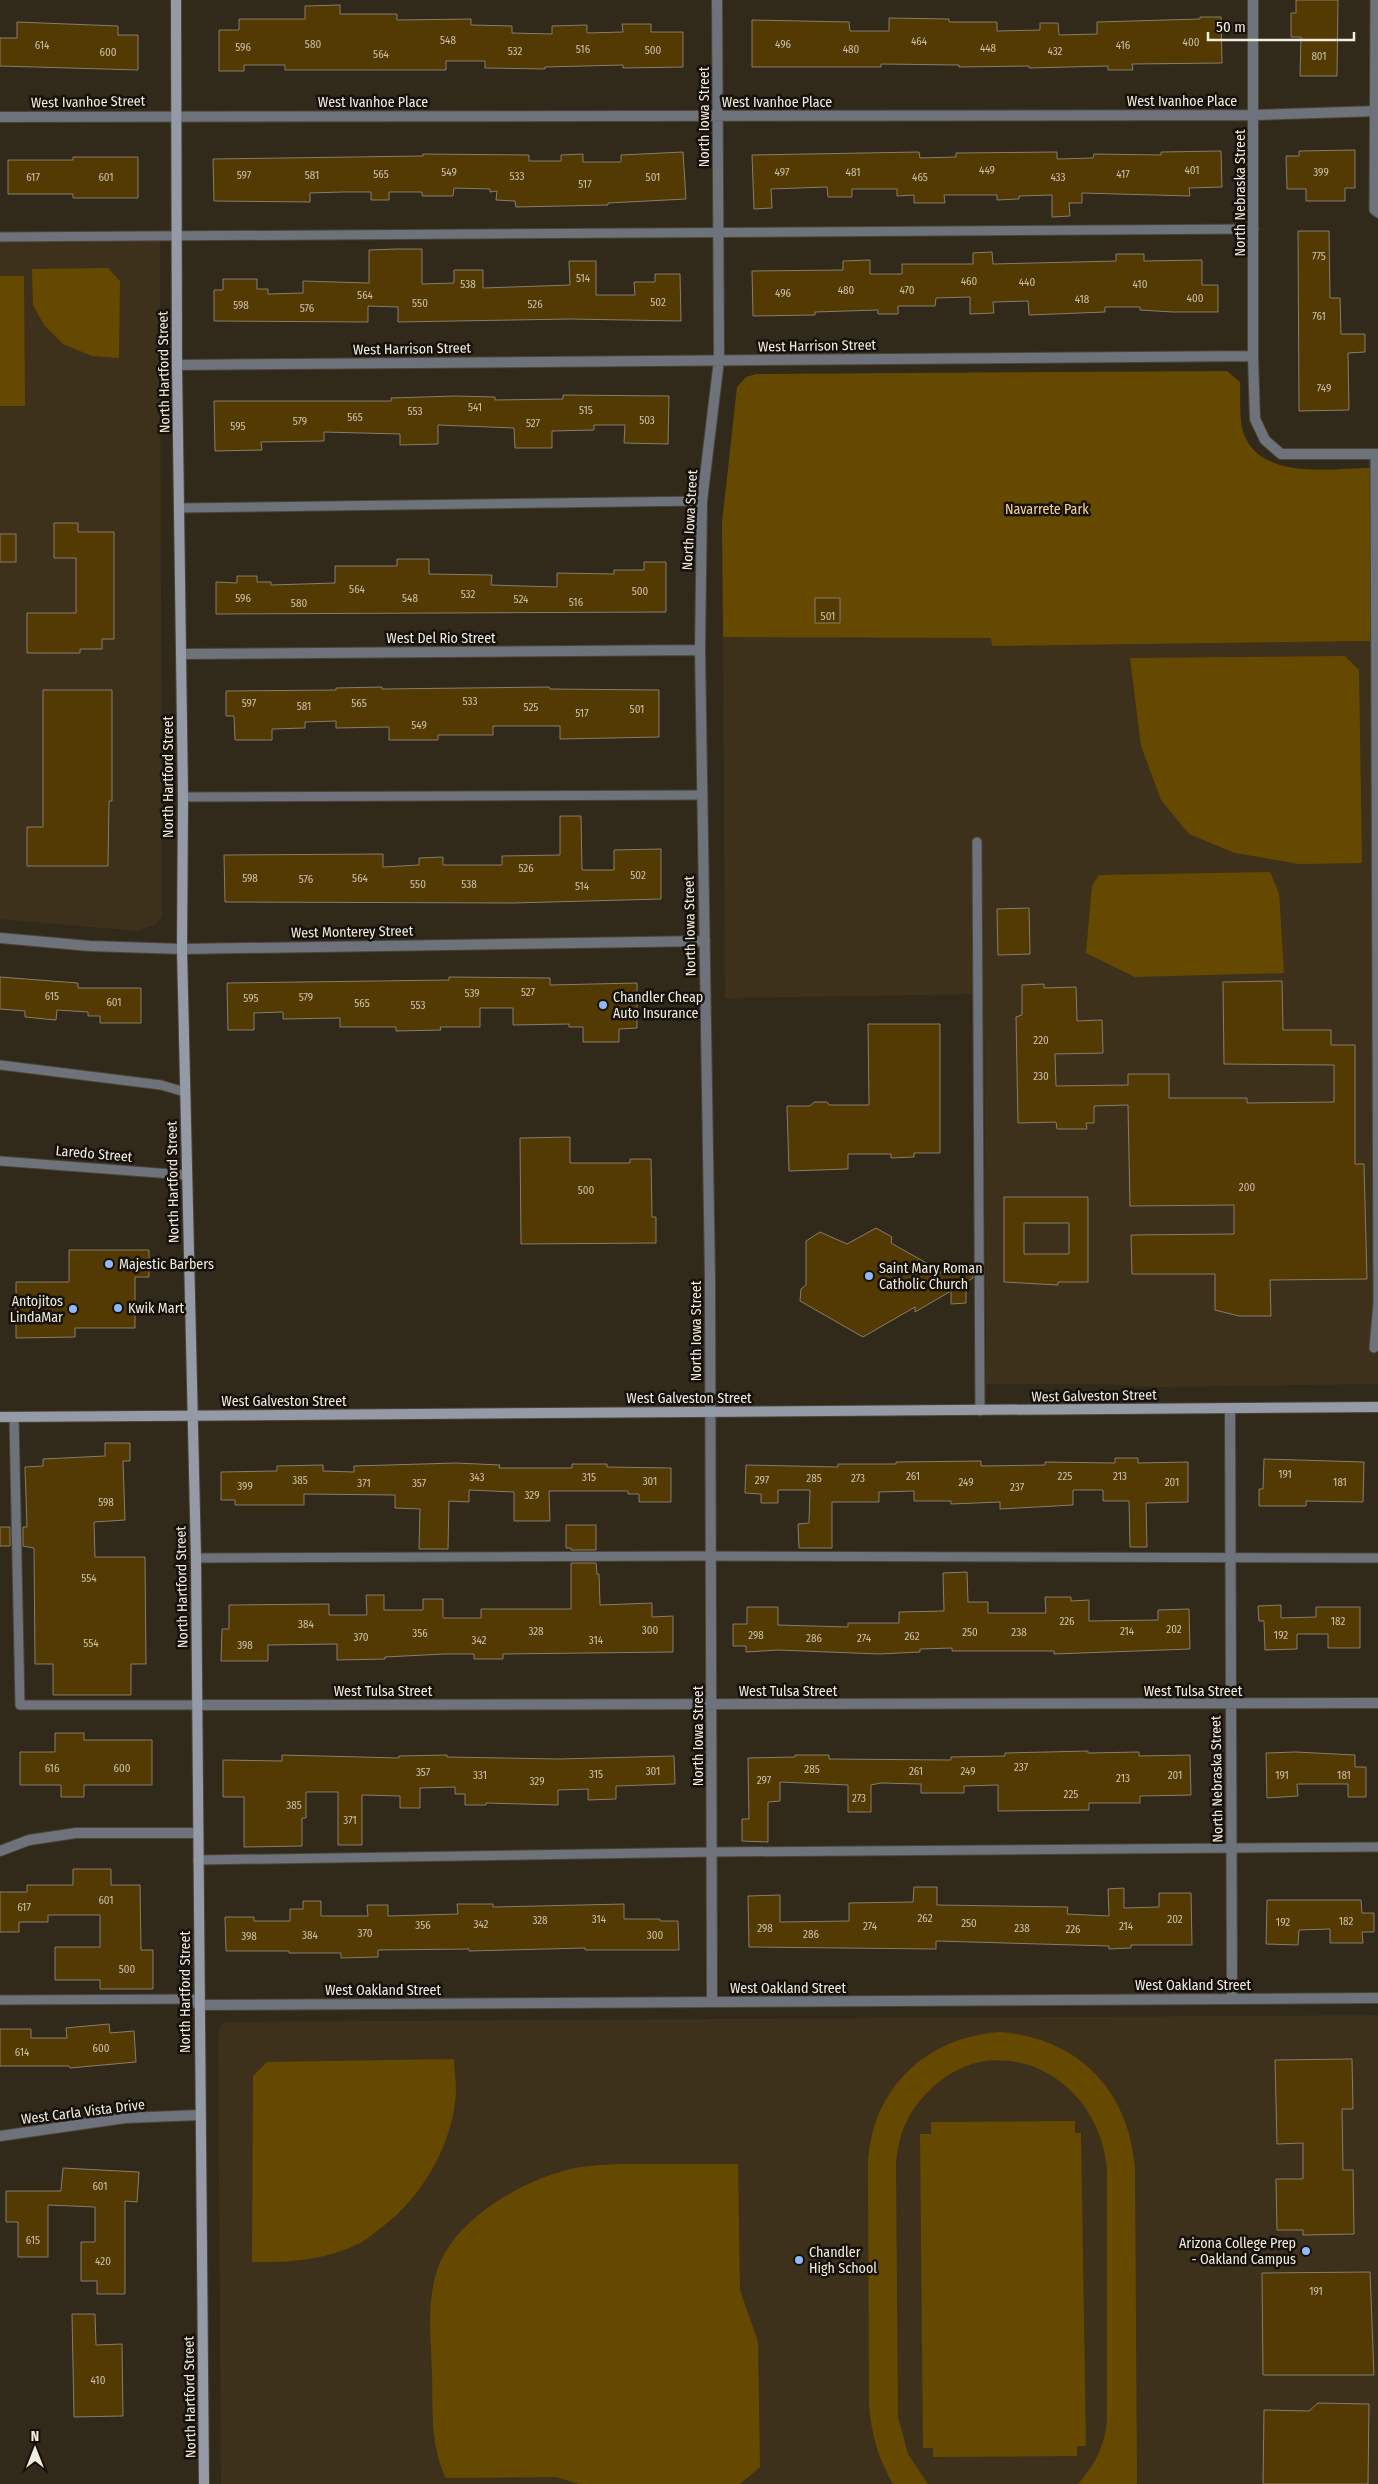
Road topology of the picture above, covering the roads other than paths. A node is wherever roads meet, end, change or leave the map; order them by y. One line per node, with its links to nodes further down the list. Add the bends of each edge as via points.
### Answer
1 (176, 0): 6 (street, North Hartford Street)
2 (717, 0): 7 (street, North Iowa Street)
3 (1253, 0): 8 (street, North Nebraska Street)
4 (1375, 0): 5 (lane)
5 (1377, 112): 8 (street, West Ivanhoe Place); 10 (lane, via 1374,210)
6 (177, 115): 7 (street, West Ivanhoe Place); 9 (street, West Ivanhoe Street); 13 (street, North Hartford Street)
7 (718, 115): 8 (street, West Ivanhoe Place); 12 (street, North Iowa Street)
8 (1254, 115): 11 (street, North Nebraska Street)
9 (0, 116)
10 (1378, 213)
11 (1254, 229): 12 (lane); 15 (street, North Nebraska Street)
12 (718, 231): 13 (lane); 16 (street, North Iowa Street)
13 (177, 236): 14 (lane); 17 (street, North Hartford Street)
14 (0, 237)
15 (1253, 356): 16 (street, West Harrison Street); 18 (street, via 1255,419 1265,440 1281,454)
16 (718, 360): 17 (street, West Harrison Street); 19 (street, North Iowa Street)
17 (177, 365): 20 (street, North Hartford Street)
18 (1376, 454): 33 (lane, via 1378,1303)
19 (702, 501): 20 (lane); 21 (street, North Iowa Street)
20 (179, 508): 22 (street, North Hartford Street)
21 (700, 650): 22 (street, West Del Rio Street); 23 (street, North Iowa Street)
22 (182, 654): 24 (street, North Hartford Street)
23 (702, 795): 24 (lane); 27 (street, North Iowa Street)
24 (183, 797): 28 (street, North Hartford Street)
25 (977, 842): 36 (lane)
26 (0, 938): 28 (street, West Monterey Street, via 90,946)
27 (705, 941): 28 (street, West Monterey Street); 37 (street, North Iowa Street)
28 (182, 948): 30 (street, North Hartford Street)
29 (0, 1066): 30 (lane, via 161,1085)
30 (185, 1092): 32 (street, North Hartford Street)
31 (0, 1161): 32 (lane, Laredo Street)
32 (185, 1175): 38 (street, North Hartford Street)
33 (1374, 1348)
34 (1378, 1408): 35 (street, West Galveston Street)
35 (1230, 1410): 36 (street, West Galveston Street); 44 (street, North Nebraska Street)
36 (980, 1411): 37 (street, West Galveston Street)
37 (710, 1412): 38 (street, West Galveston Street); 41 (street, North Iowa Street)
38 (191, 1415): 40 (street, West Galveston Street); 42 (street, North Hartford Street)
39 (0, 1417): 40 (street, West Galveston Street)
40 (14, 1417): 46 (lane, via 20,1704)
41 (710, 1556): 42 (lane); 44 (lane); 47 (street, North Iowa Street)
42 (196, 1558): 46 (street, North Hartford Street)
43 (1378, 1558): 44 (lane)
44 (1230, 1559): 48 (street, North Nebraska Street)
45 (1378, 1703): 48 (street, West Tulsa Street)
46 (197, 1704): 47 (street, West Tulsa Street); 49 (street, North Hartford Street)
47 (712, 1704): 48 (street, West Tulsa Street); 53 (street, North Iowa Street)
48 (1230, 1704): 50 (street, North Nebraska Street)
49 (198, 1833): 52 (street, via 76,1833 30,1840); 54 (street, North Hartford Street)
50 (1231, 1846): 51 (lane); 53 (lane); 56 (street, North Nebraska Street)
51 (1378, 1847)
52 (0, 1851)
53 (713, 1852): 54 (lane); 59 (street, North Iowa Street)
54 (198, 1860): 58 (street, North Hartford Street)
55 (1378, 1998): 56 (street, West Oakland Street)
56 (1232, 1999): 59 (street, West Oakland Street)
57 (0, 2000): 58 (lane)
58 (198, 2002): 59 (street, West Oakland Street); 60 (street, North Hartford Street)
59 (712, 2002)
60 (200, 2115): 61 (street, West Carla Vista Drive, via 125,2118); 62 (street, North Hartford Street)
61 (0, 2136)
62 (204, 2484)

